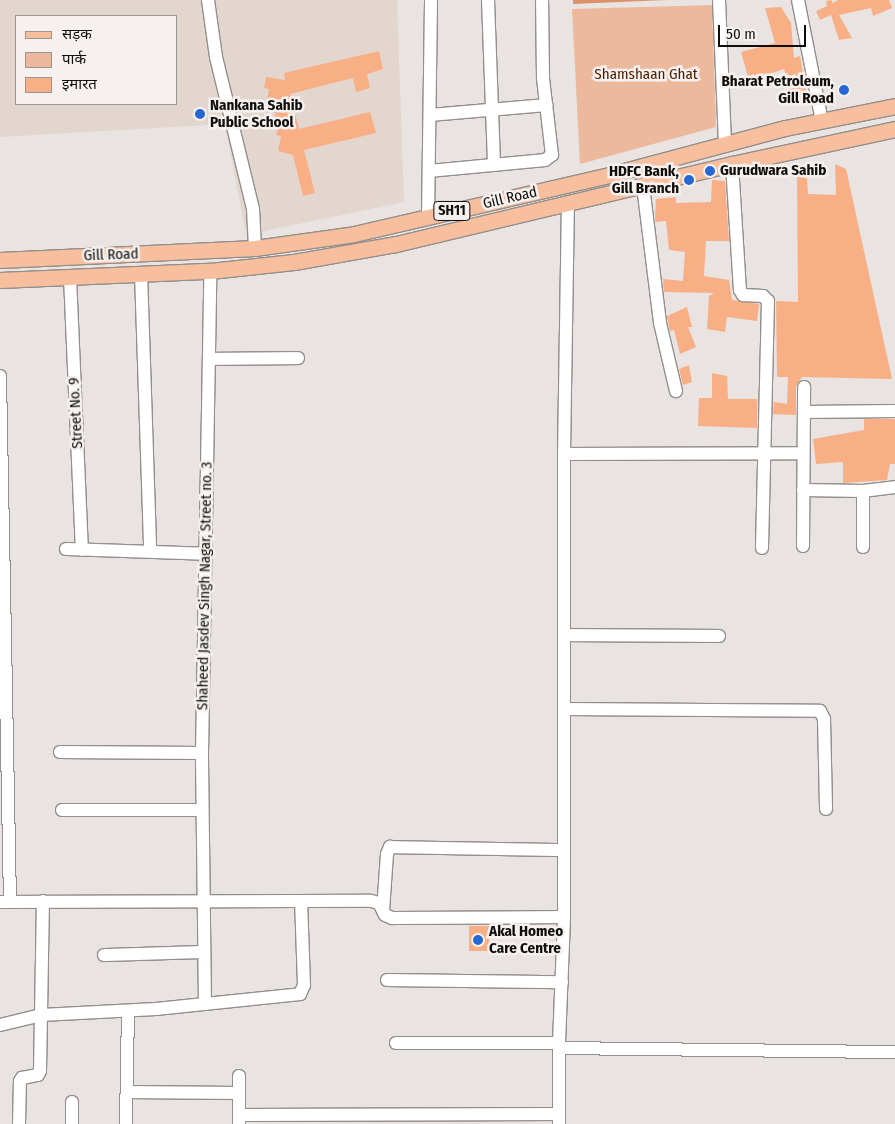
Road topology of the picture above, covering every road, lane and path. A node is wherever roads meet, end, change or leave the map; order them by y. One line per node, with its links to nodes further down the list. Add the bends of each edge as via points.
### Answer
1 (208, 0): 20 (street, via 216,57 251,201)
2 (431, 0): 10 (street)
3 (488, 0): 9 (street)
4 (542, 0): 7 (street)
5 (719, 0): 13 (street)
6 (798, 0): 11 (street)
7 (546, 106): 9 (street); 15 (street, via 552,155 545,160)
8 (895, 106): 11 (main road, Gill Road / SH11)
9 (491, 109): 10 (street); 15 (street)
10 (430, 115): 16 (street)
11 (822, 120): 13 (main road, Gill Road / SH11)
12 (895, 129): 14 (main road, Gill Road / SH11)
13 (725, 143): 19 (main road, Gill Road / SH11, via 609,175)
14 (732, 164): 17 (main road, Gill Road / SH11); 33 (street, via 740,290 743,295 763,296 768,301)
15 (494, 165): 16 (street)
16 (429, 171): 19 (street)
17 (643, 186): 18 (main road, Gill Road / SH11); 30 (street, via 660,323)
18 (568, 205): 22 (main road, Gill Road / SH11, via 396,244 294,262); 35 (street)
19 (428, 217): 20 (main road, Gill Road / SH11, via 354,234)
20 (255, 248): 21 (main road, Gill Road / SH11)
21 (0, 260)
22 (210, 271): 23 (main road, Gill Road / SH11); 27 (street, Shaheed Jasdev Singh Nagar, Street no. 3)
23 (141, 273): 24 (main road, Gill Road / SH11); 44 (street)
24 (70, 277): 25 (main road, Gill Road / SH11); 43 (street, Street No. 9)
25 (0, 280)
26 (298, 358): 27 (street)
27 (209, 359): 45 (street, Shaheed Jasdev Singh Nagar, Street no. 3)
28 (0, 376): 58 (street)
29 (804, 387): 32 (street)
30 (676, 391)
31 (895, 411): 32 (street)
32 (804, 412): 34 (street)
33 (764, 452): 34 (street); 35 (street); 41 (street)
34 (804, 453): 37 (street)
35 (564, 454): 46 (street)
36 (895, 487): 38 (street)
37 (803, 490): 38 (street); 39 (street)
38 (863, 491): 40 (street)
39 (803, 546)
40 (863, 547)
41 (762, 548)
42 (66, 549): 43 (street)
43 (82, 550): 44 (street)
44 (150, 552): 45 (street)
45 (206, 554): 50 (street, Shaheed Jasdev Singh Nagar, Street no. 3)
46 (564, 635): 47 (street); 48 (street)
47 (719, 636)
48 (564, 708): 51 (street, via 820,711 824,719); 54 (street)
49 (60, 752): 50 (street)
50 (202, 753): 53 (street, Shaheed Jasdev Singh Nagar, Street no. 3)
51 (826, 809)
52 (62, 810): 53 (street)
53 (202, 810): 56 (street, Shaheed Jasdev Singh Nagar, Street no. 3)
54 (564, 850): 59 (street, via 390,847); 60 (street)
55 (43, 901): 56 (street); 58 (street); 67 (street)
56 (204, 901): 57 (street); 61 (street, Shaheed Jasdev Singh Nagar, Street no. 3)
57 (301, 901): 59 (street, via 375,901); 65 (street, via 304,985 300,994)
58 (5, 902)
59 (383, 911): 60 (street, via 392,918)
60 (564, 918): 64 (street)
61 (204, 952): 62 (street); 65 (street, Shaheed Jasdev Singh Nagar, Street no. 3)
62 (104, 955)
63 (387, 980): 64 (street)
64 (562, 982): 70 (street)
65 (205, 1004): 66 (street)
66 (128, 1011): 67 (street); 73 (street)
67 (40, 1016): 68 (street); 78 (street, via 40,1071 38,1075 20,1081)
68 (0, 1024)
69 (396, 1043): 70 (street)
70 (559, 1045): 71 (street); 77 (street)
71 (895, 1052)
72 (240, 1076): 74 (street)
73 (127, 1092): 74 (street); 80 (street)
74 (239, 1093): 76 (street)
75 (72, 1102): 79 (street)
76 (239, 1119): 77 (street)
77 (559, 1119)
78 (20, 1124)
79 (72, 1124)
80 (126, 1124)

